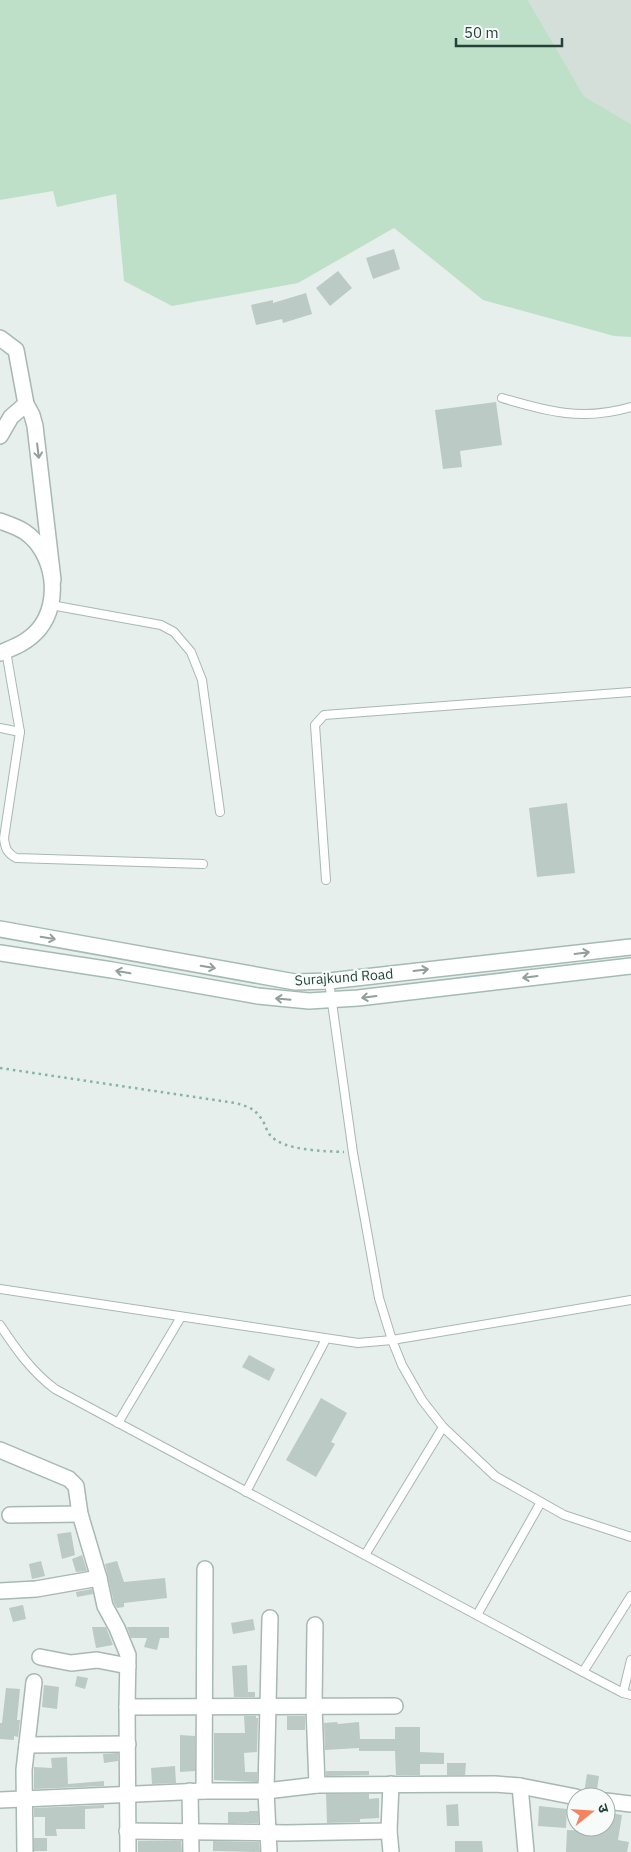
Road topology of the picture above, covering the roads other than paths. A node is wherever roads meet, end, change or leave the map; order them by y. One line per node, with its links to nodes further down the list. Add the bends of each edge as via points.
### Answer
1 (0, 338): 3 (street, via 16,350)
2 (502, 398): 4 (lane, via 565,414 596,415)
3 (26, 404): 5 (street, via 11,416); 7 (street, one-way to 7, via 35,426)
4 (631, 407)
5 (0, 436)
6 (0, 521): 7 (street, via 25,532 44,553)
7 (53, 580): 8 (street)
8 (51, 606): 9 (street, via 40,628 21,645); 13 (lane, via 161,625 174,632 191,652 202,680)
9 (3, 652): 12 (lane)
10 (631, 692): 15 (lane, via 324,715 316,725)
11 (0, 728): 12 (lane)
12 (20, 732): 14 (lane, via 4,838 9,854 16,858)
13 (220, 812)
14 (203, 864)
15 (326, 880)
16 (0, 929): 20 (street, Surajkund Road, one-way to 20, via 278,980)
17 (631, 947): 20 (street, Surajkund Road, one-way to 17)
18 (0, 952): 21 (street, Surajkund Road, one-way to 18, via 258,996)
19 (631, 966): 21 (street, Surajkund Road, one-way to 21)
20 (329, 981): 21 (lane)
21 (332, 1000): 27 (lane, via 353,1153 379,1298)
22 (0, 1289): 24 (lane)
23 (631, 1300): 27 (lane)
24 (181, 1317): 26 (lane); 28 (lane)
25 (0, 1325): 28 (lane, via 21,1357 40,1378)
26 (326, 1339): 27 (lane, via 371,1344); 31 (lane)
27 (392, 1340): 29 (lane, via 422,1400)
28 (118, 1423): 31 (lane)
29 (443, 1427): 32 (lane, via 495,1476); 36 (lane)
30 (0, 1450): 33 (street, via 68,1478 76,1486)
31 (246, 1492): 36 (lane)
32 (541, 1502): 35 (lane, via 564,1515); 41 (lane)
33 (80, 1514): 34 (street); 38 (street)
34 (10, 1515)
35 (631, 1537)
36 (365, 1555): 41 (lane)
37 (205, 1569): 52 (street)
38 (100, 1578): 39 (street, via 36,1589); 46 (street, via 105,1606 125,1646)
39 (0, 1591)
40 (631, 1596): 47 (lane)
41 (477, 1615): 47 (lane)
42 (270, 1618): 53 (street)
43 (315, 1625): 54 (street)
44 (40, 1657): 46 (street, via 71,1663 97,1660)
45 (631, 1660): 49 (lane)
46 (128, 1666): 51 (street)
47 (583, 1672): 49 (lane)
48 (34, 1682): 56 (street)
49 (627, 1694)
50 (395, 1706): 54 (street)
51 (127, 1707): 52 (street); 55 (street)
52 (203, 1707): 53 (street); 61 (street)
53 (268, 1707): 54 (street); 60 (street)
54 (314, 1707): 58 (street)
55 (128, 1744): 56 (street); 62 (street)
56 (27, 1745): 64 (street)
57 (391, 1784): 58 (street); 59 (street); 70 (street)
58 (316, 1785): 60 (street)
59 (520, 1786): 63 (street); 77 (street)
60 (266, 1790): 61 (street); 71 (street)
61 (197, 1791): 62 (street); 69 (street)
62 (128, 1794): 64 (street); 68 (street)
63 (566, 1795)
64 (23, 1798): 65 (street); 72 (street)
65 (0, 1800)
66 (616, 1802): 67 (street)
67 (631, 1804)
68 (127, 1831): 69 (street); 73 (street)
69 (190, 1831): 71 (street); 74 (street)
70 (389, 1831): 71 (street); 76 (street)
71 (269, 1832): 75 (street)
72 (25, 1852)
73 (128, 1852)
74 (191, 1852)
75 (269, 1852)
76 (391, 1852)
77 (526, 1852)

